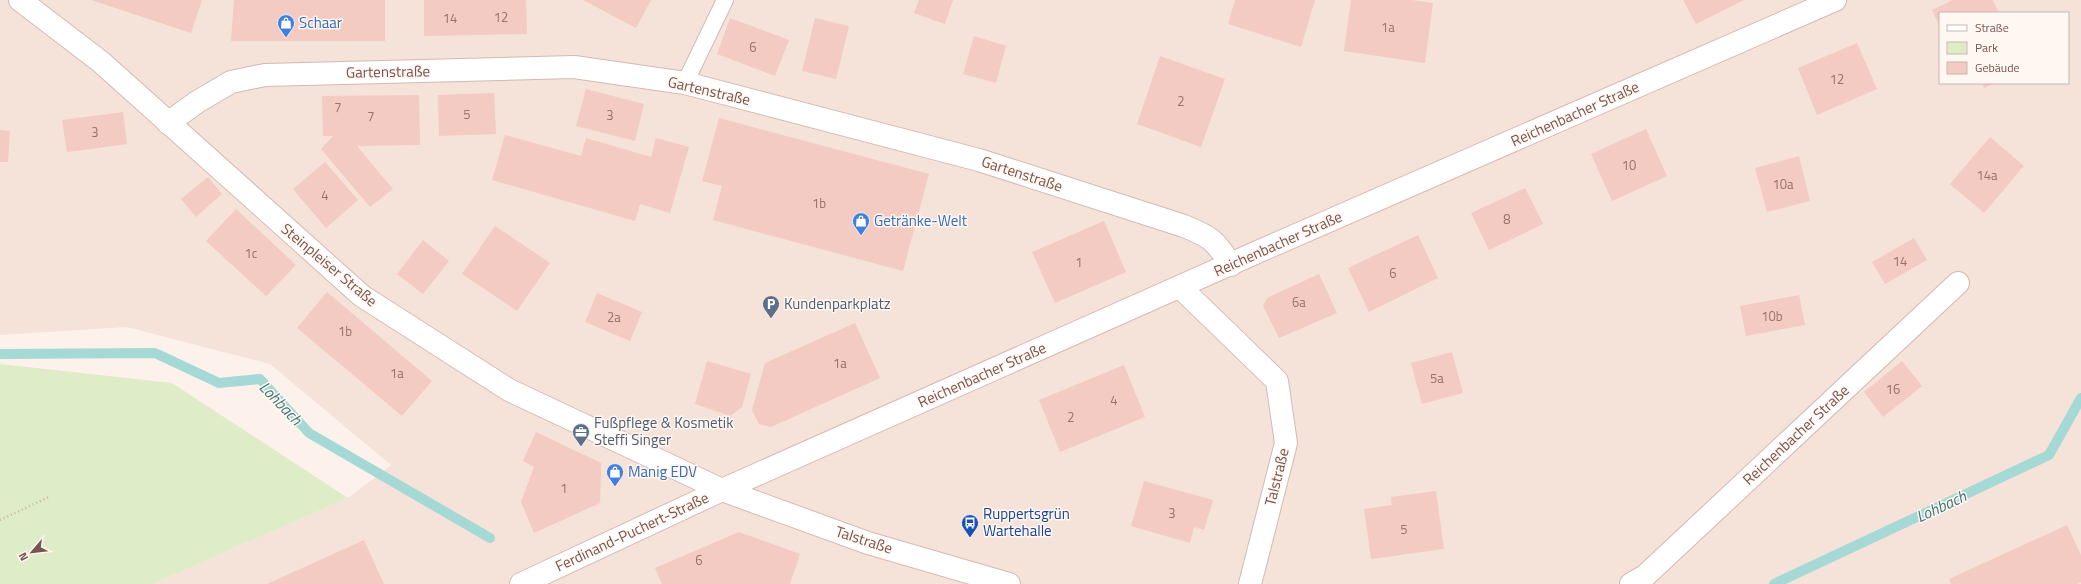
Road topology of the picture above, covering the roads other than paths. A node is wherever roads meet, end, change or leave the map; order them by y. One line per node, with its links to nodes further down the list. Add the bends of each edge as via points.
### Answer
1 (725, 0): 4 (lane)
2 (1835, 0): 6 (street, Reichenbacher Straße)
3 (30, 3): 5 (street, Steinpleiser Straße, via 101,62)
4 (685, 83): 5 (street, Gartenstraße, via 574,67 265,75 231,82); 6 (street, Gartenstraße, via 979,160 1184,226 1208,236 1221,248)
5 (168, 123): 9 (street, Steinpleiser Straße, via 362,296 509,390)
6 (1231, 265): 8 (street, Reichenbacher Straße)
7 (1958, 283): 13 (street, Reichenbacher Straße, via 1645,576)
8 (1181, 288): 9 (street, Reichenbacher Straße); 12 (street, Talstraße, via 1276,381 1286,443)
9 (722, 490): 10 (street, Ferdinand-Puchert-Straße); 11 (street, Talstraße, via 868,543)
10 (521, 584)
11 (1009, 584)
12 (1250, 584)
13 (1631, 584)

